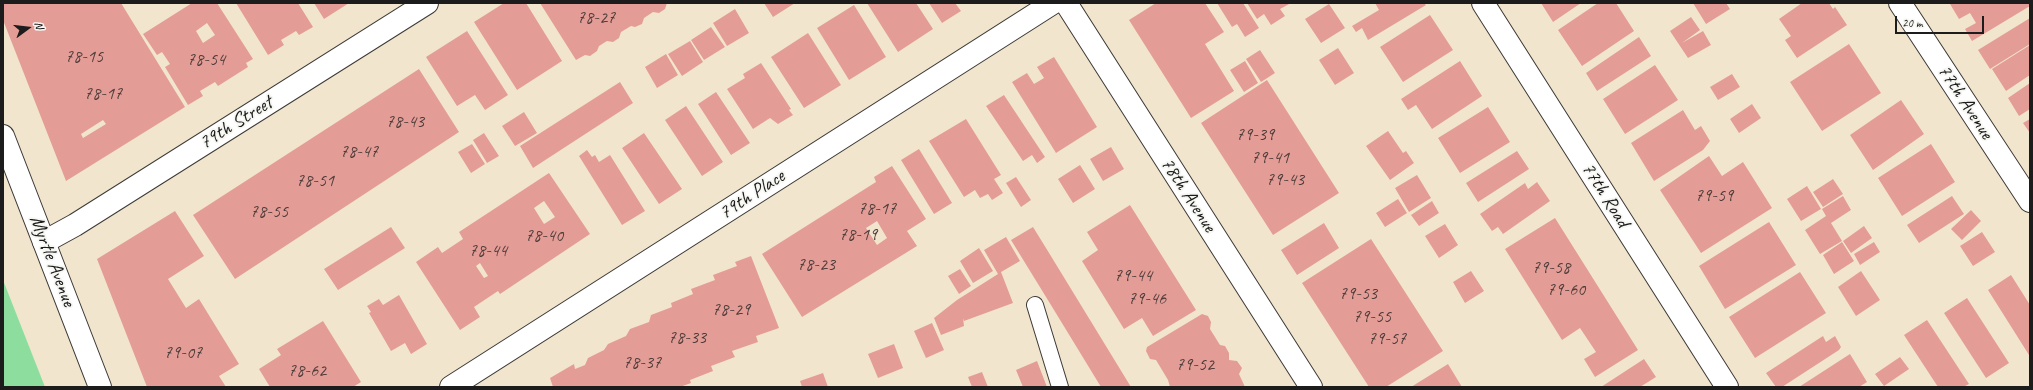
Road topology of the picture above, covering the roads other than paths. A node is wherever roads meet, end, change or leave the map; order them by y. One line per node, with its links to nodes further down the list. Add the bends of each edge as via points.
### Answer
1 (427, 3): 8 (street, 79th Street)
2 (1053, 3): 11 (street, 79th Place)
3 (1066, 3): 13 (street, 78th Avenue)
4 (1483, 3): 14 (street, 77th Road)
5 (1900, 3): 7 (street, 77th Avenue)
6 (3, 136): 8 (street, Myrtle Avenue)
7 (2030, 201)
8 (44, 242): 10 (street, Myrtle Avenue)
9 (1035, 304): 12 (lane)
10 (100, 387)
11 (451, 387)
12 (1060, 387)
13 (1311, 387)
14 (1727, 387)

